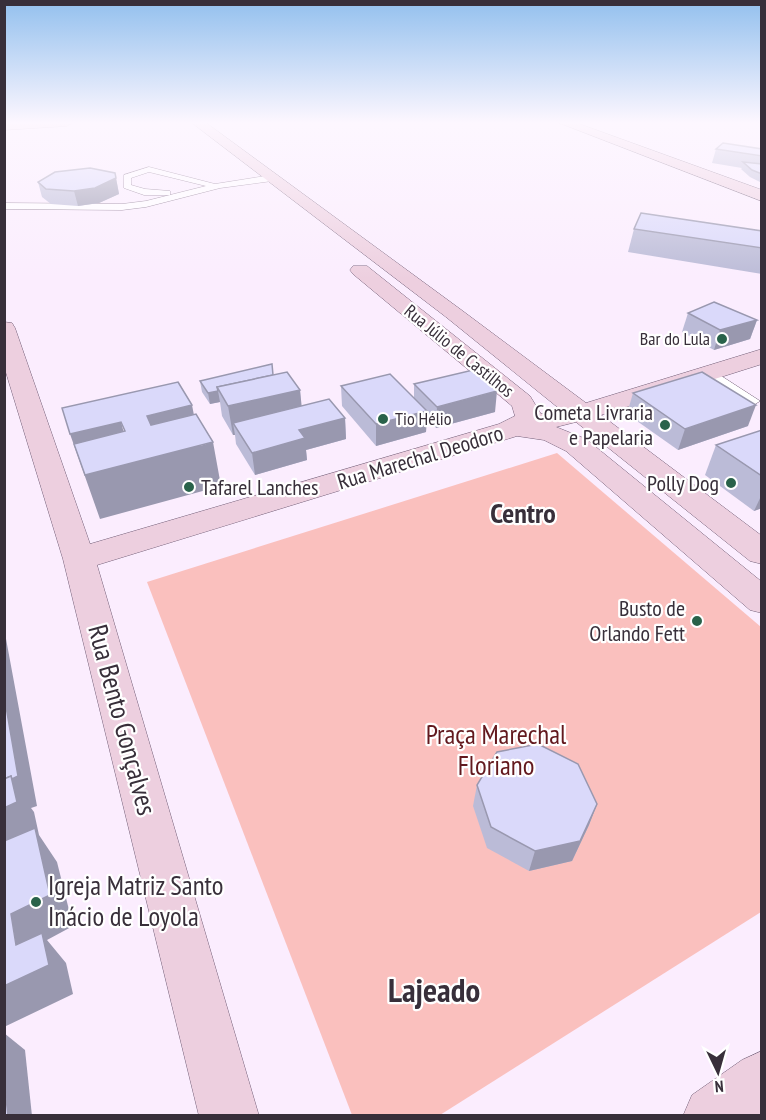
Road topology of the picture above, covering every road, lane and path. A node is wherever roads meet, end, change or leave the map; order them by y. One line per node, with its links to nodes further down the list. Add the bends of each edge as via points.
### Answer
1 (133, 174): 9 (lane, via 127,186 144,192)
2 (169, 174): 8 (lane)
3 (242, 174): 7 (street, Rua Júlio de Castilhos)
4 (267, 174): 6 (street, Rua Júlio de Castilhos)
5 (704, 174): 10 (street)
6 (272, 178): 7 (lane); 13 (street, Rua Júlio de Castilhos)
7 (249, 181): 8 (lane); 12 (street, Rua Júlio de Castilhos)
8 (220, 185): 9 (lane)
9 (191, 192): 11 (lane, via 122,207)
10 (762, 196)
11 (4, 206)
12 (291, 215)
13 (342, 231): 14 (street); 16 (street, Rua Júlio de Castilhos)
14 (316, 235)
15 (342, 256): 17 (street, Rua Júlio de Castilhos)
16 (453, 313): 17 (street); 22 (street, Rua Júlio de Castilhos)
17 (422, 321): 23 (street, Rua Júlio de Castilhos, via 528,408 523,424)
18 (4, 327): 25 (street, Rua Bento Gonçalves)
19 (762, 356): 20 (street, Rua Marechal Deodoro)
20 (707, 373): 21 (lane); 22 (street, Rua Marechal Deodoro)
21 (752, 401)
22 (581, 413): 23 (street, Rua Marechal Deodoro); 24 (street, Rua Júlio de Castilhos)
23 (508, 430): 25 (street, Rua Marechal Deodoro); 26 (street, Rua Júlio de Castilhos, via 544,431 576,445)
24 (762, 553)
25 (78, 559): 28 (street, Rua Bento Gonçalves)
26 (762, 601)
27 (762, 1080): 29 (street)
28 (229, 1116)
29 (713, 1116)

